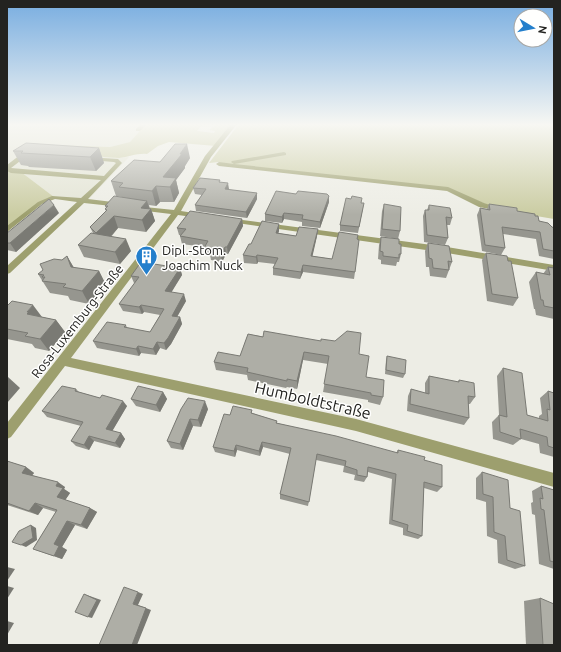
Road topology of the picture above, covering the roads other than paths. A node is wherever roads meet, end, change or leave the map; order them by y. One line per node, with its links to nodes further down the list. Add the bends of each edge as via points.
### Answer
1 (31, 154): 9 (street, via 22,156 7,168 11,171)
2 (36, 154): 5 (street)
3 (212, 154): 8 (street, Rosa-Luxemburg-Straße)
4 (281, 154): 7 (street)
5 (41, 155)
6 (80, 158): 9 (street, via 116,160 119,163)
7 (219, 164): 8 (street); 11 (street, via 448,189 482,205)
8 (203, 166): 12 (street, Rosa-Luxemburg-Straße)
9 (106, 178): 10 (street)
10 (83, 200): 12 (street); 15 (street, via 60,197 46,200); 17 (street)
11 (495, 208)
12 (176, 213): 13 (street); 18 (street, Rosa-Luxemburg-Straße)
13 (211, 218)
14 (220, 219): 16 (street, via 447,250)
15 (7, 230)
16 (554, 268)
17 (7, 272)
18 (63, 361): 19 (street, Rosa-Luxemburg-Straße); 20 (street, Humboldtstraße, via 356,425)
19 (7, 433)
20 (554, 480)

